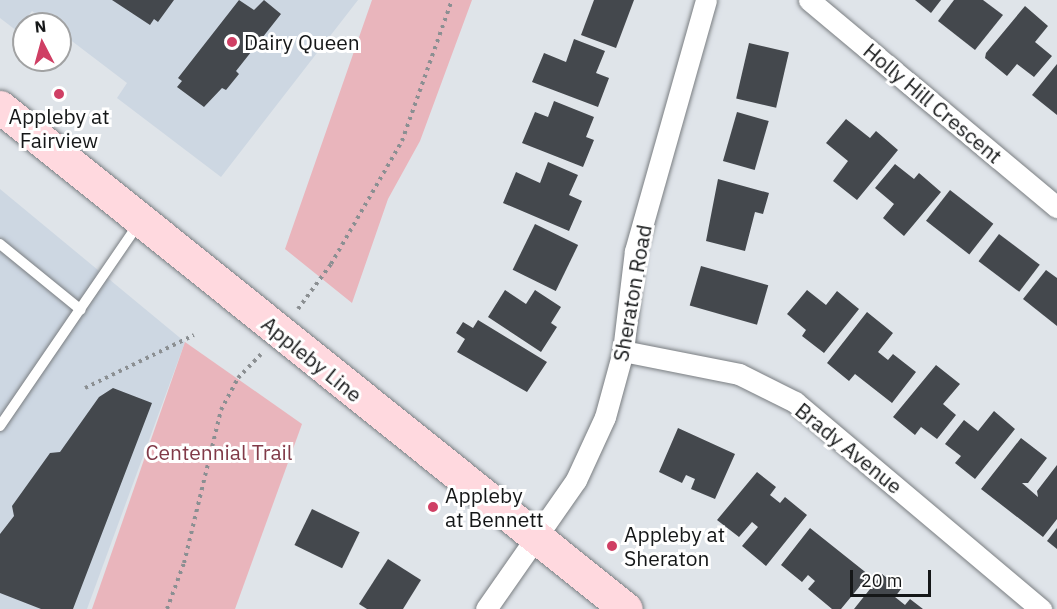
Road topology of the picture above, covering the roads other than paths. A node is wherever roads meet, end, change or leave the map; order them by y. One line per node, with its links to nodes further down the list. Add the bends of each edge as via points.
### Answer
1 (706, 0): 8 (street, Sheraton Road, via 635,251)
2 (809, 0): 4 (street, Holly Hill Crescent)
3 (0, 107): 5 (main road, Appleby Line)
4 (1057, 207)
5 (140, 221): 7 (lane); 10 (main road, Appleby Line)
6 (0, 244): 7 (lane)
7 (81, 310): 9 (lane)
8 (623, 351): 10 (street, Sheraton Road, via 605,417 576,480); 13 (street, Brady Avenue, via 739,374 795,402)
9 (0, 426)
10 (537, 538): 11 (street, Sheraton Road); 12 (main road, Appleby Line)
11 (486, 609)
12 (626, 609)
13 (1041, 609)

